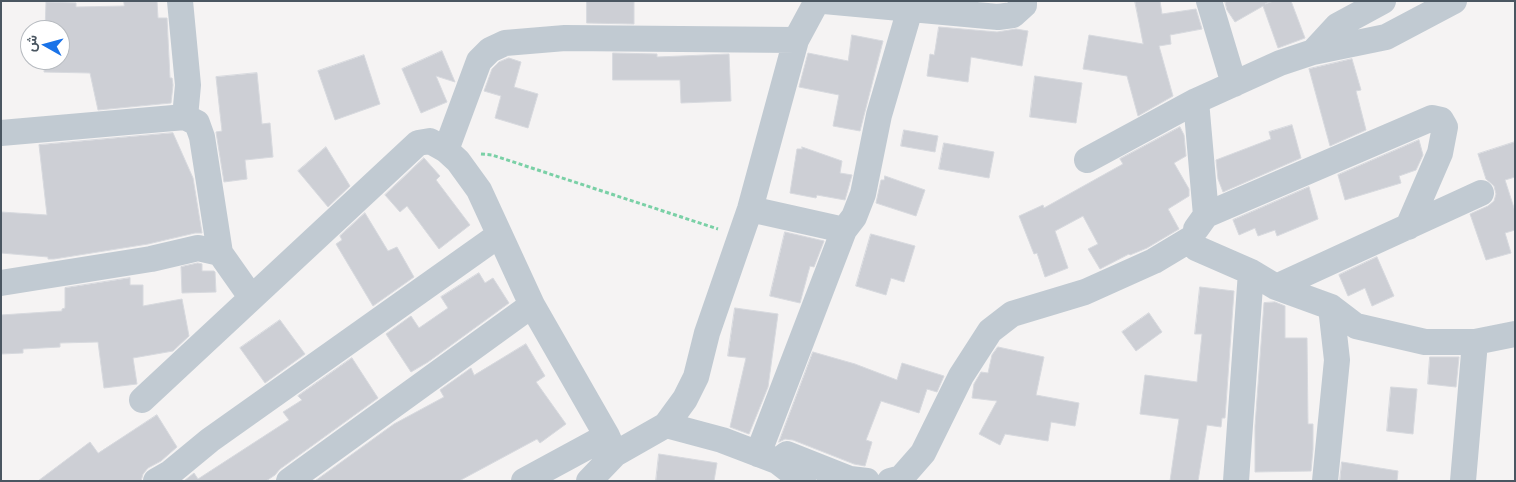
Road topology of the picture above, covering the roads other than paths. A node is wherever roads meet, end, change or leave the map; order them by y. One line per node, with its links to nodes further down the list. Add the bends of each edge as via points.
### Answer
1 (180, 1): 13 (street, via 188,85)
2 (817, 1): 9 (street)
3 (824, 1): 8 (street)
4 (1024, 1): 8 (street, via 1013,15 998,17)
5 (1209, 1): 11 (street)
6 (1383, 1): 10 (street, via 1337,26)
7 (1454, 1): 10 (street, via 1386,37)
8 (910, 9): 21 (street, via 880,115 863,194 854,217)
9 (796, 40): 15 (street, via 565,38 505,43 490,50 479,62); 18 (street)
10 (1313, 52): 11 (street)
11 (1234, 84): 12 (street)
12 (1196, 101): 16 (street); 19 (street)
13 (185, 117): 14 (street); 24 (street, via 197,123 202,138)
14 (1, 133)
15 (446, 150): 22 (street, via 479,190); 28 (street, via 430,141 418,143)
16 (1087, 160)
17 (1481, 193): 20 (street)
18 (750, 209): 21 (street); 34 (street, via 707,333 696,377)
19 (1206, 216): 20 (street, via 1432,118 1441,120 1445,134 1440,153); 23 (street)
20 (1408, 227): 27 (street)
21 (844, 230): 36 (street)
22 (499, 235): 29 (street); 37 (street)
23 (1189, 240): 25 (street, via 1196,248); 43 (street, via 1154,261 1085,292 1012,314 990,331 961,376 923,453 901,478)
24 (220, 253): 26 (street, via 198,248); 28 (street)
25 (1251, 272): 27 (street); 44 (street)
26 (1, 282)
27 (1276, 287): 30 (street)
28 (251, 296): 33 (street)
29 (532, 305): 35 (street); 38 (street)
30 (1331, 308): 32 (street, via 1356,326 1425,342); 45 (street, via 1338,360)
31 (1515, 334): 32 (street)
32 (1474, 342): 46 (street)
33 (142, 400)
34 (666, 425): 35 (street); 36 (street)
35 (611, 445): 39 (street); 40 (street)
36 (768, 457): 41 (street); 42 (street, via 787,454 850,479)
37 (156, 481)
38 (290, 481)
39 (524, 481)
40 (589, 481)
41 (803, 481)
42 (867, 481)
43 (890, 481)
44 (1236, 481)
45 (1325, 481)
46 (1462, 481)

